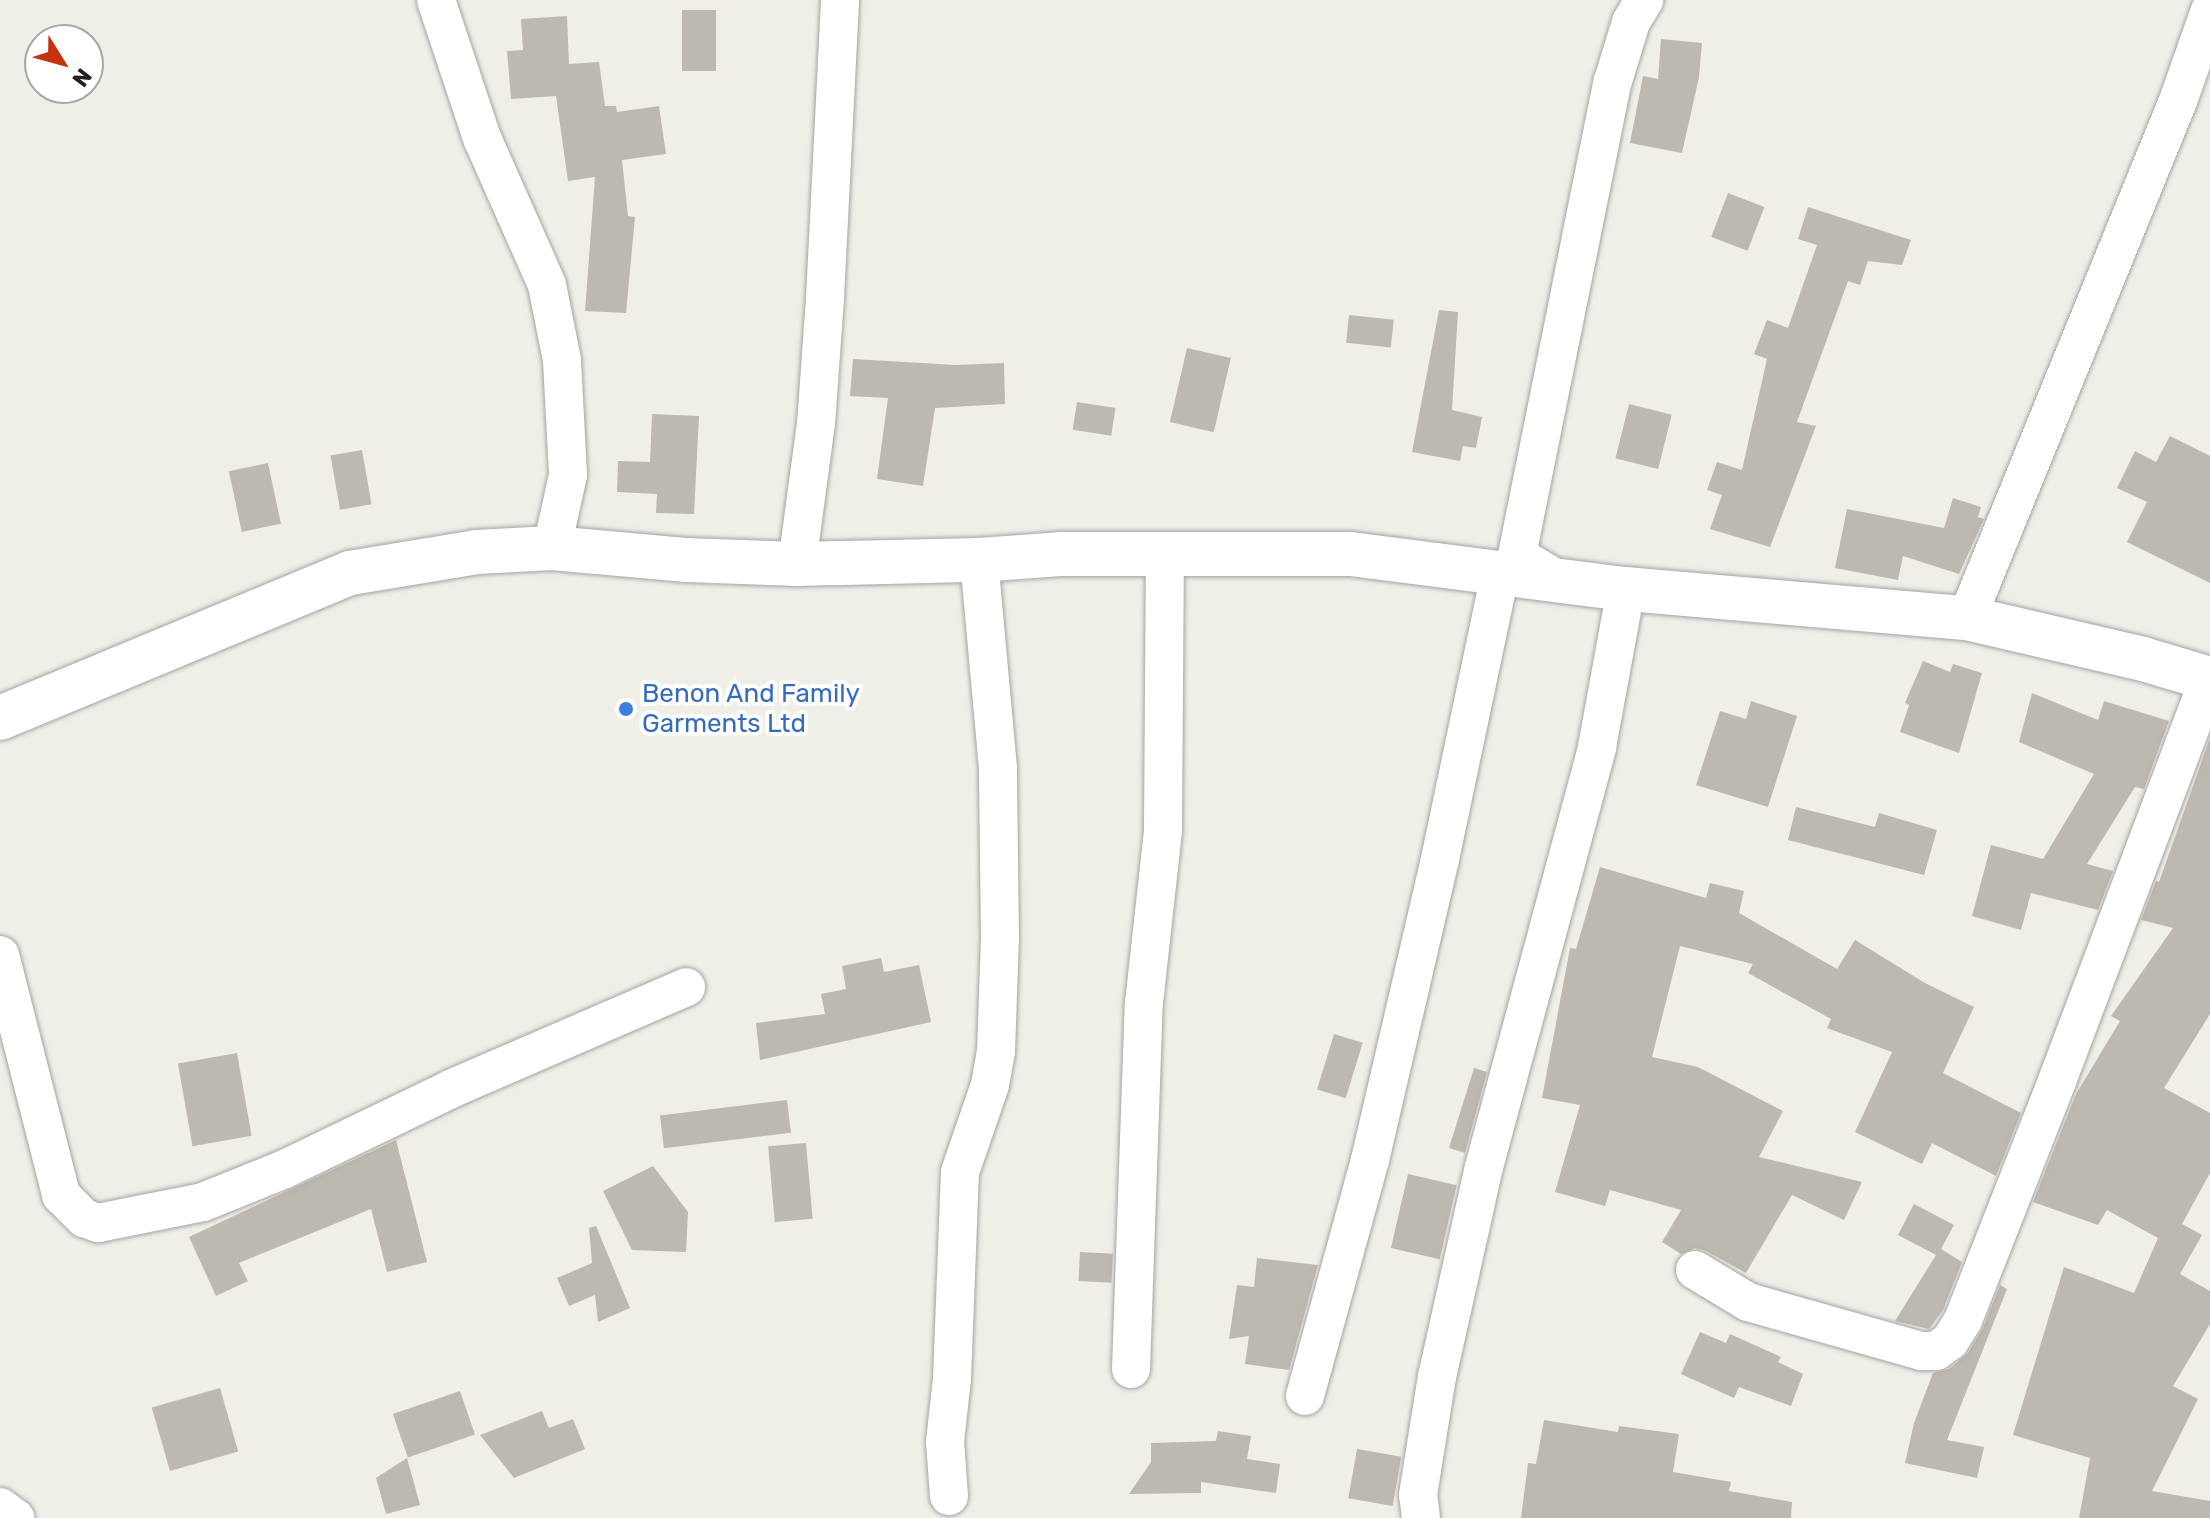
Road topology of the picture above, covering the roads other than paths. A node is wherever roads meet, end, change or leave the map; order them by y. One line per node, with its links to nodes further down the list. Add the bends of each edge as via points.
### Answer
1 (436, 0): 6 (street, via 482,138 547,285 562,360 568,475)
2 (840, 0): 9 (street, via 816,424)
3 (1644, 0): 11 (street, via 1631,22 1613,81 1517,555)
4 (2210, 10): 5 (street)
5 (2194, 106): 13 (street)
6 (552, 548): 9 (street); 15 (street, via 477,552 350,573)
7 (1165, 554): 8 (street); 10 (street, via 1351,554); 19 (street, via 1163,830 1144,1003)
8 (979, 560): 9 (street); 21 (street, via 998,768 1000,939 996,1052 960,1172 945,1442)
9 (797, 564)
10 (1501, 570): 11 (street); 20 (street, via 1370,1160)
11 (1555, 578): 12 (street)
12 (1626, 589): 13 (street); 24 (street, via 1597,747 1484,1167 1437,1377 1418,1495)
13 (1967, 618): 14 (street)
14 (2209, 678): 18 (street, via 2057,1081 1963,1320 1950,1341 1936,1351 1921,1351 1748,1302)
15 (0, 718)
16 (0, 955): 17 (street, via 61,1195 84,1218 98,1223 203,1202 271,1175 453,1088)
17 (686, 987)
18 (1695, 1270)
19 (1131, 1369)
20 (1305, 1396)
21 (949, 1496)
22 (0, 1507): 23 (street)
23 (15, 1518)
24 (1421, 1518)

